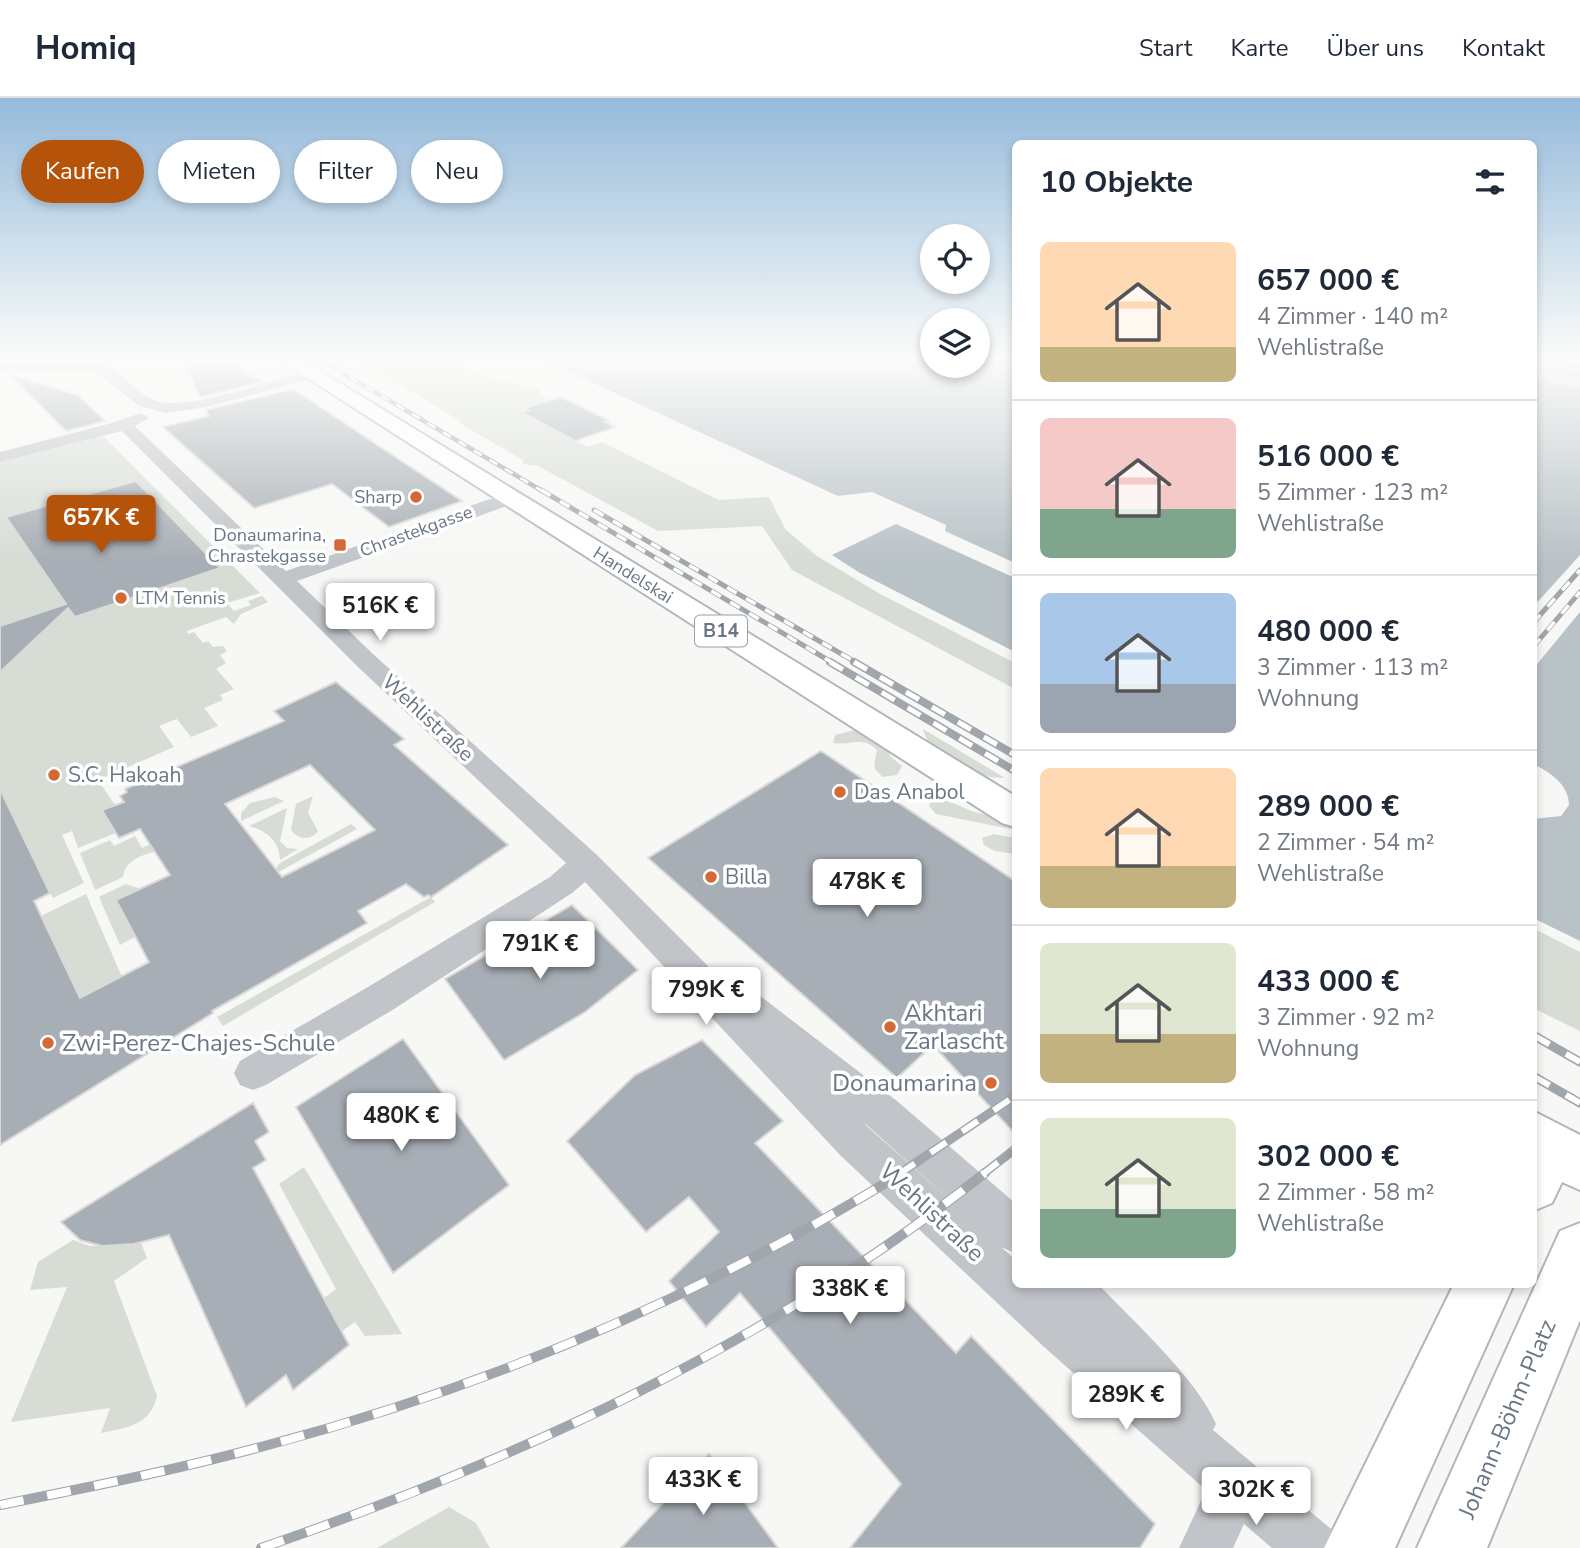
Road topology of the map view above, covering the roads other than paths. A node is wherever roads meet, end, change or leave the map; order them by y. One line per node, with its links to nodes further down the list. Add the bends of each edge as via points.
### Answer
1 (118, 427): 4 (street)
2 (127, 427): 6 (street, Wehlistraße)
3 (395, 427): 5 (main road, Handelskai / B14)
4 (0, 457)
5 (511, 498): 6 (street, Chrastekgasse); 7 (main road, Handelskai / B14)
6 (283, 579): 8 (street, Wehlistraße)
7 (1012, 812)
8 (586, 863): 9 (street, Wehlistraße); 10 (street, via 561,885)
9 (674, 953): 11 (street, Wehlistraße, via 883,1114); 13 (street, Wehlistraße, via 855,1142)
10 (253, 1073)
11 (1012, 1228)
12 (1580, 1251): 21 (main road, Johann-Böhm-Platz)
13 (1012, 1287)
14 (1013, 1288): 17 (street, Wehlistraße)
15 (1070, 1288): 17 (street, Wehlistraße, via 1134,1355)
16 (1483, 1288): 20 (main road)
17 (1237, 1482): 18 (street); 19 (street, Wehlistraße)
18 (1206, 1548)
19 (1312, 1548)
20 (1359, 1548)
21 (1452, 1548)

